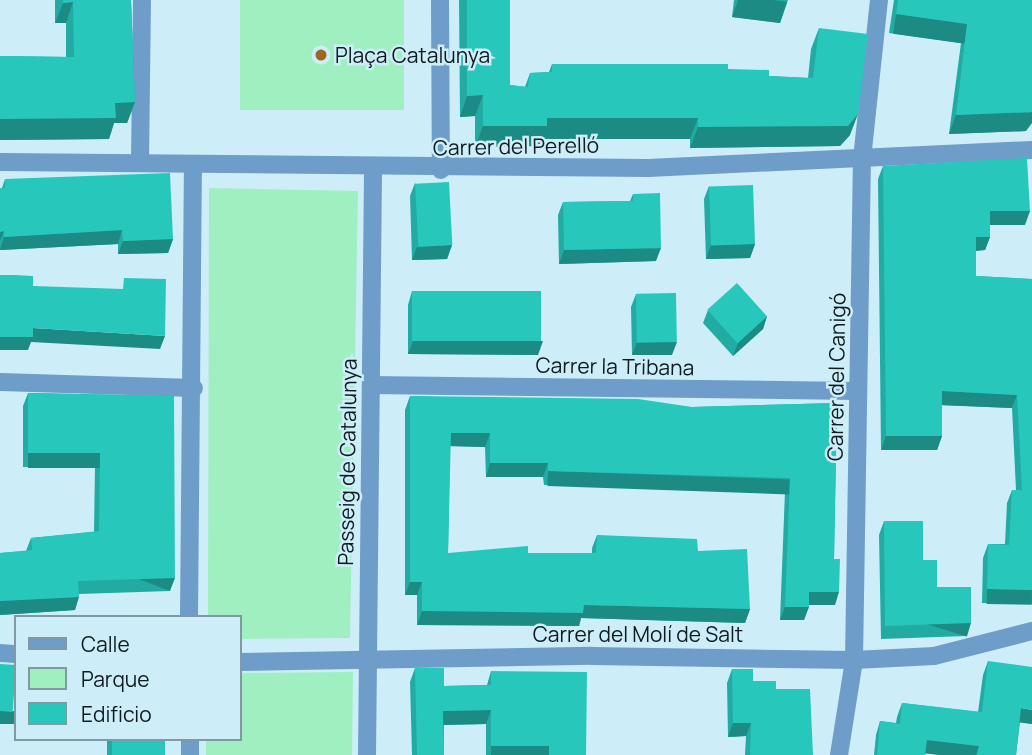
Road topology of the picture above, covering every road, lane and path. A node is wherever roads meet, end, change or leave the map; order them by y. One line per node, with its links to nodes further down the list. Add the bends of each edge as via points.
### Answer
1 (142, 0): 7 (street)
2 (440, 0): 10 (street)
3 (879, 0): 5 (street, Carrer del Canigó)
4 (1032, 150): 5 (street, Carrer del Perelló)
5 (862, 159): 10 (street, Carrer del Perelló); 14 (street, Carrer del Canigó)
6 (0, 162): 7 (street, Carrer del Perelló)
7 (140, 162): 8 (street, Carrer del Perelló)
8 (193, 165): 9 (street, Carrer del Perelló); 13 (street)
9 (373, 170): 10 (street, Carrer del Perelló); 12 (street, Passeig de Catalunya)
10 (441, 170)
11 (0, 382): 13 (street)
12 (371, 385): 14 (street, Carrer la Tribana); 17 (street, Passeig de Catalunya)
13 (194, 388): 15 (street)
14 (858, 391): 18 (street, Carrer del Canigó)
15 (189, 615)
16 (1032, 631): 18 (street, Carrer del Molí de Salt, via 934,656)
17 (368, 660): 18 (street, Carrer del Molí de Salt); 19 (street, Carrer del Molí de Salt); 20 (street, Passeig de Catalunya)
18 (854, 660): 21 (street, Carrer del Canigó)
19 (242, 662)
20 (367, 755)
21 (839, 755)

